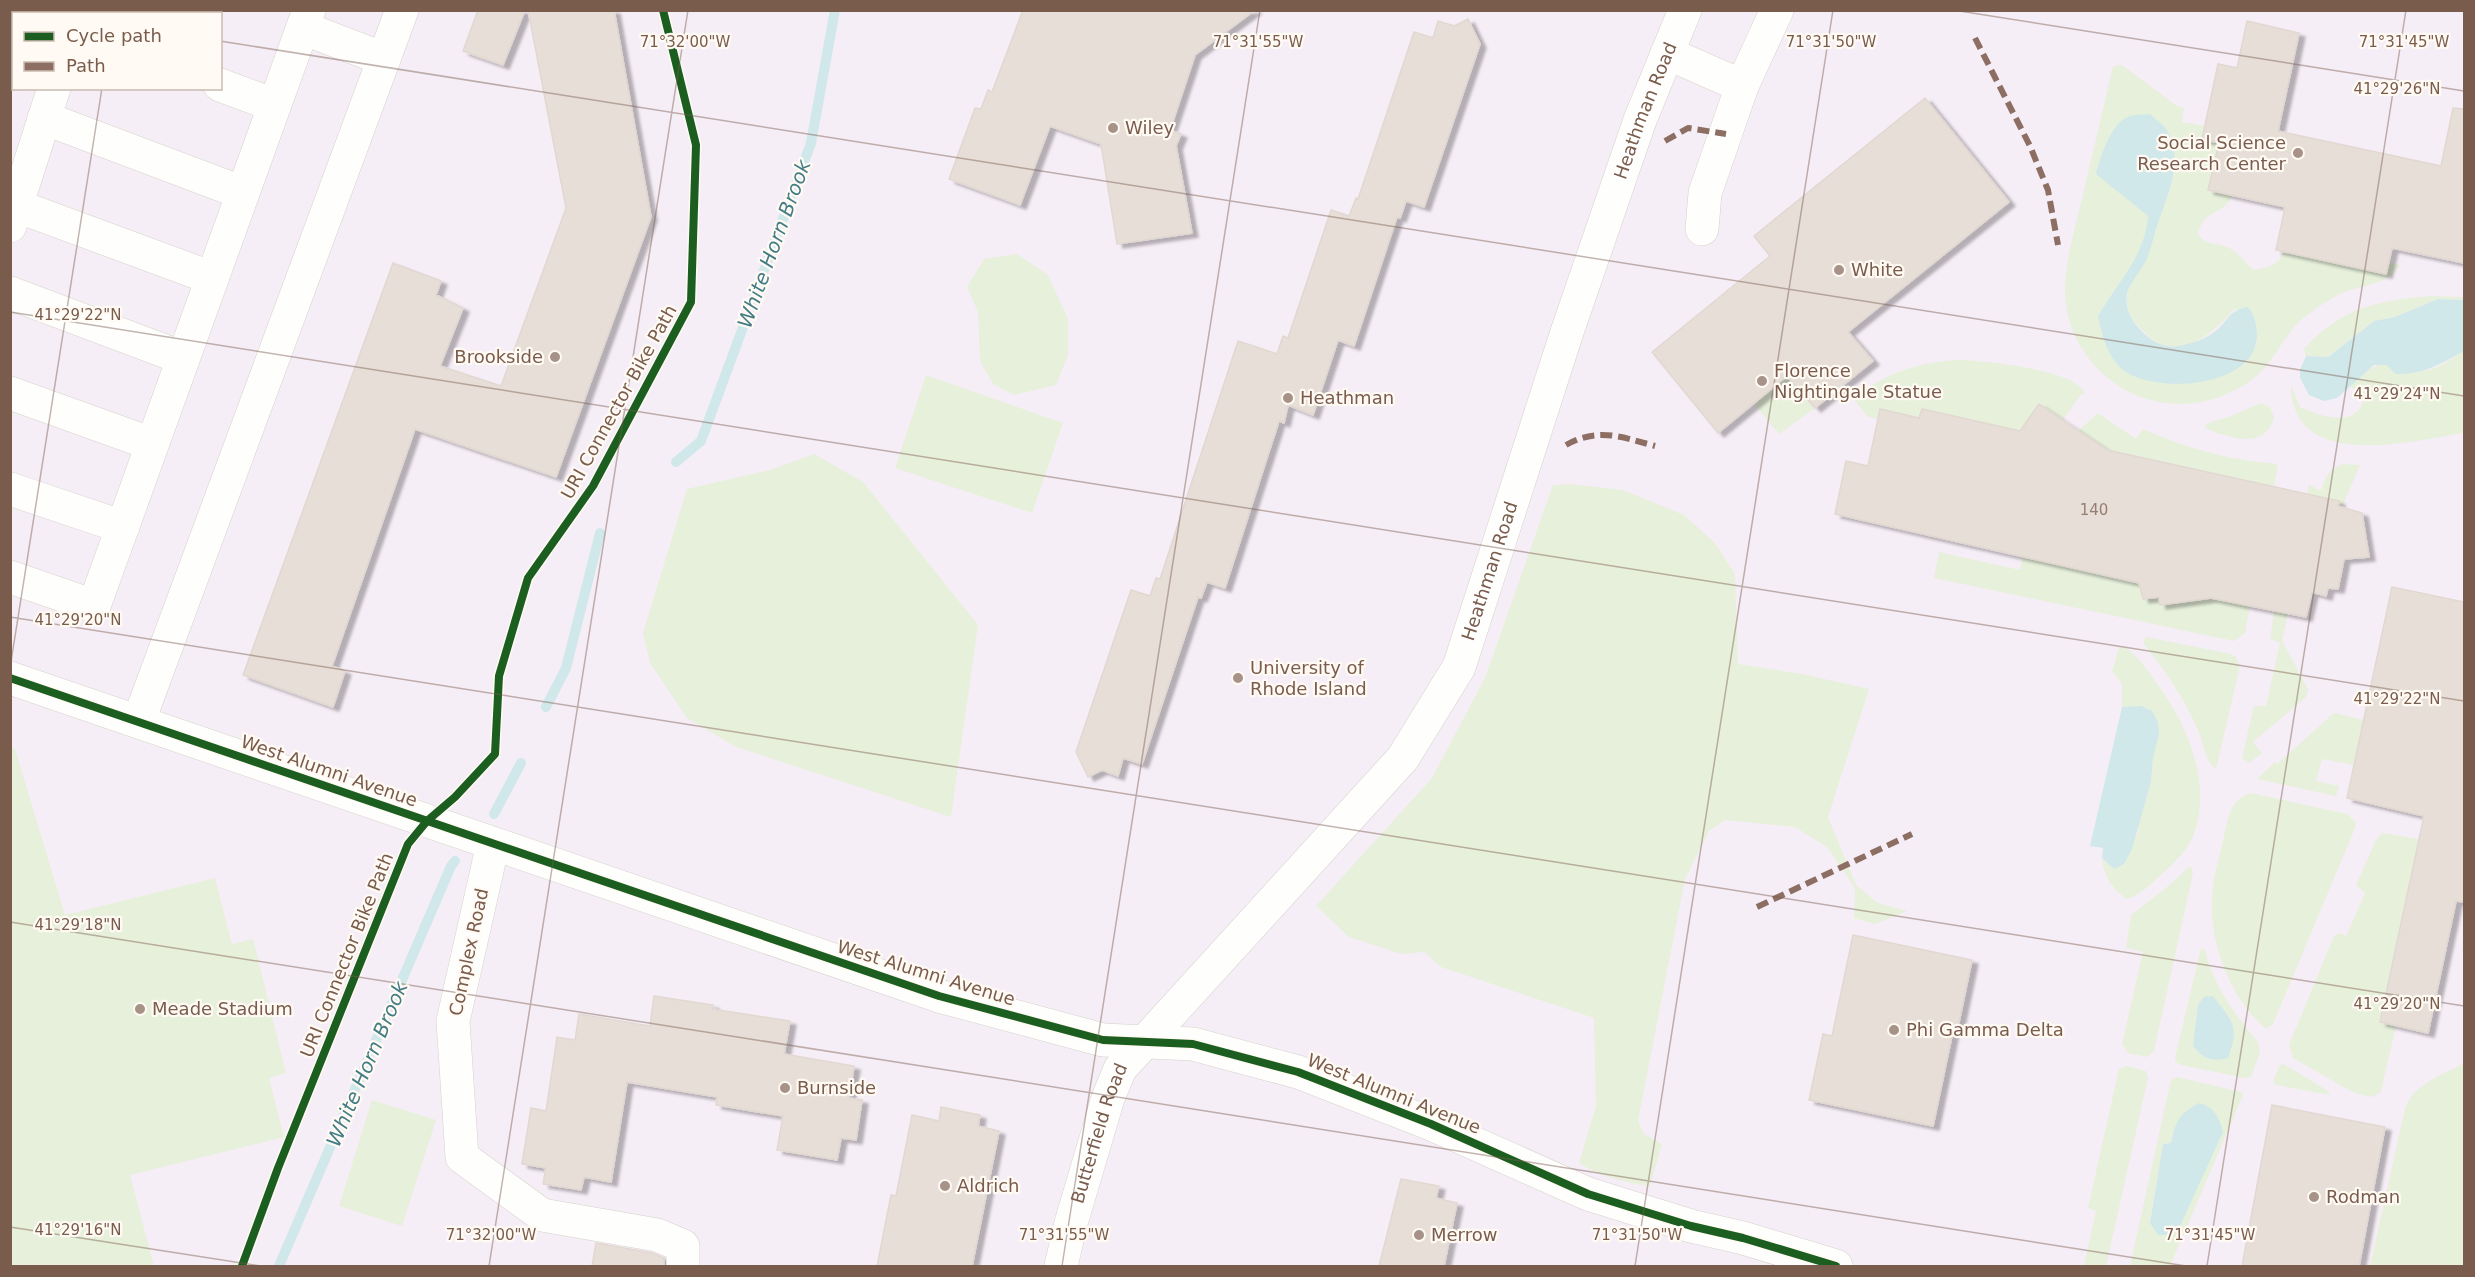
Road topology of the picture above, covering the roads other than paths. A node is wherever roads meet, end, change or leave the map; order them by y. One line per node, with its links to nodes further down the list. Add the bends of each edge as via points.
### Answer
1 (402, 10): 6 (street)
2 (1685, 10): 5 (street, Heathman Road)
3 (1777, 10): 8 (street)
4 (306, 19): 6 (street); 10 (street)
5 (1667, 53): 8 (street); 25 (street, Heathman Road, via 1567,332 1459,667 1403,758)
6 (384, 59): 23 (street)
7 (222, 87): 10 (street)
8 (1742, 87): 13 (street, via 1705,193)
9 (49, 103): 11 (street); 12 (street)
10 (274, 105): 11 (street)
11 (243, 192): 14 (street)
12 (14, 216): 14 (street)
13 (1702, 229)
14 (212, 278): 16 (street)
15 (10, 293): 16 (street)
16 (183, 358): 18 (street)
17 (10, 393): 18 (street)
18 (152, 444): 20 (street)
19 (10, 489): 20 (street)
20 (123, 527): 21 (street, via 94,606)
21 (10, 577)
22 (10, 678): 23 (street, West Alumni Avenue)
23 (139, 720): 24 (street, West Alumni Avenue)
24 (493, 844): 25 (street, West Alumni Avenue, via 932,993 1086,1036); 26 (street, Complex Road, via 453,1021 462,1157 542,1215 657,1235 683,1246)
25 (1142, 1043): 27 (street, Butterfield Road, via 1114,1081); 28 (street, West Alumni Avenue, via 1193,1044 1298,1072 1431,1124 1588,1194)
26 (683, 1266)
27 (1061, 1266)
28 (1836, 1266)

